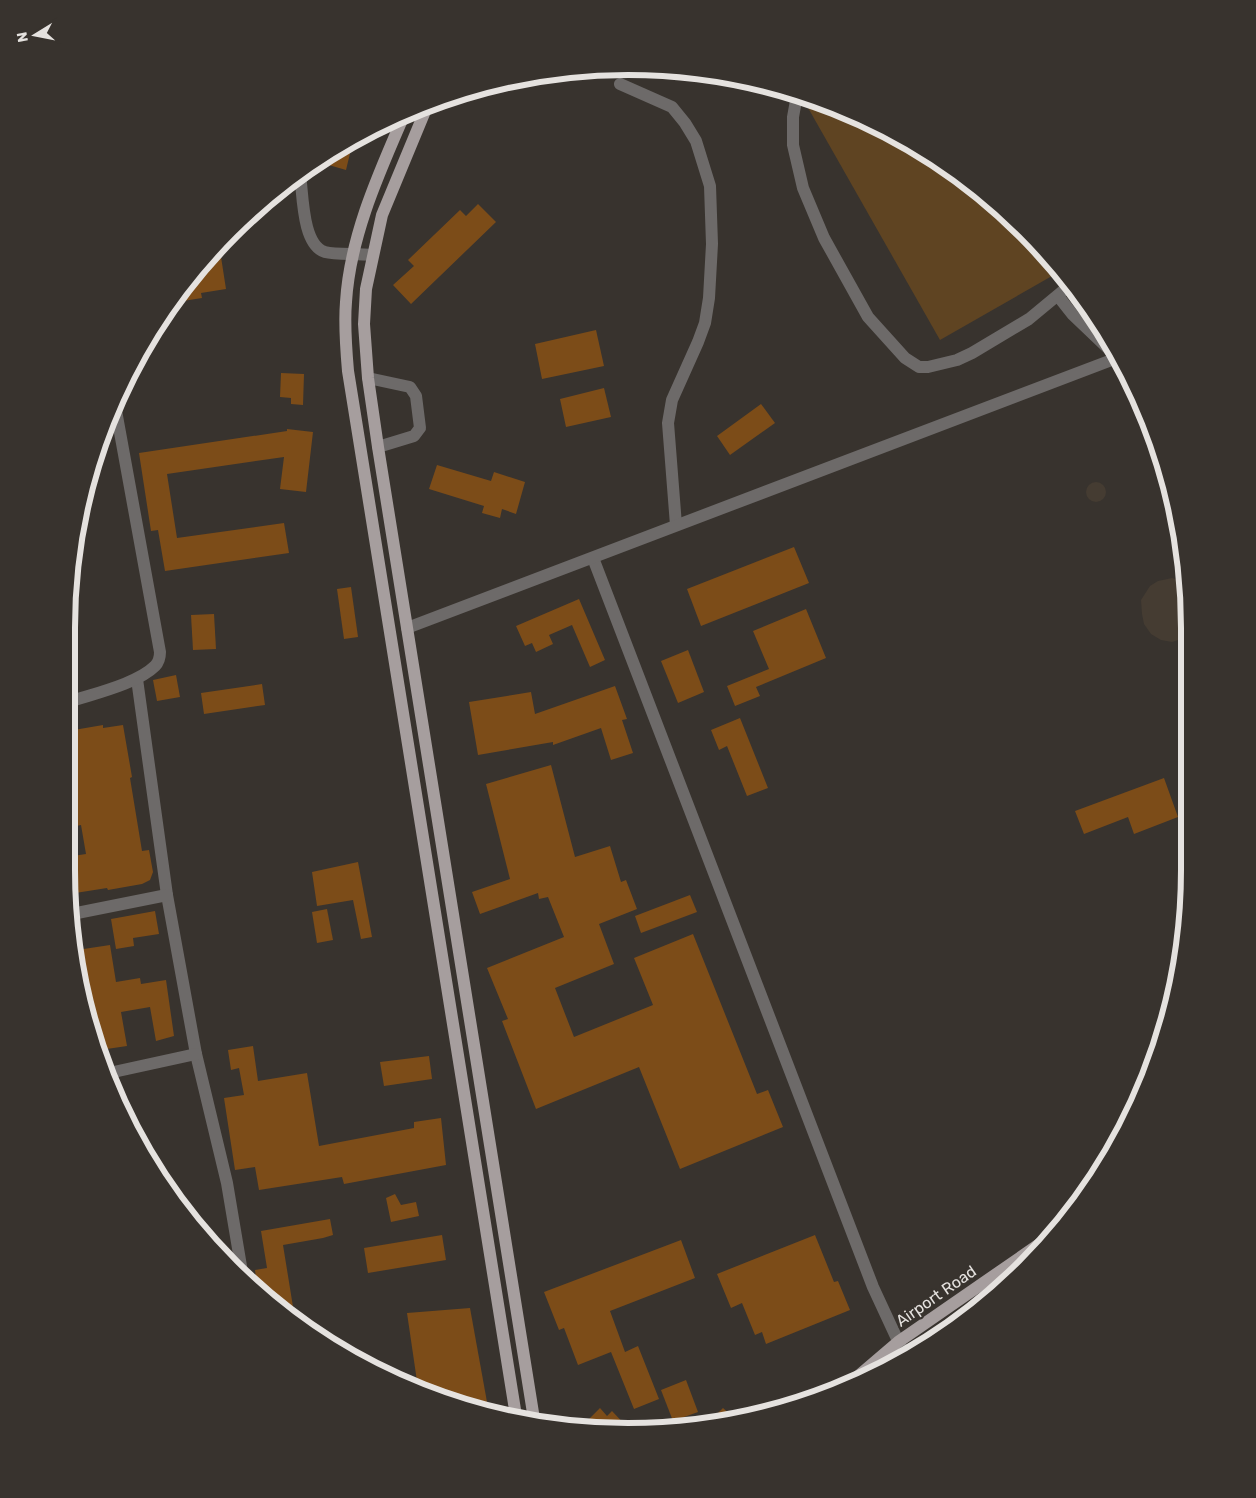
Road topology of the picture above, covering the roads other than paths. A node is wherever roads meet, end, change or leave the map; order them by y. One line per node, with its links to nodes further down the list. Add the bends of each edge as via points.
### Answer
1 (620, 84): 15 (street, via 672,107 696,141 710,186 712,244 705,323 672,400 668,423)
2 (796, 101): 9 (street, via 793,145 803,188 820,230 868,317 905,358 919,367 957,360 1029,319)
3 (424, 114): 7 (main road, via 382,215)
4 (400, 124): 6 (main road, via 369,200)
5 (301, 182): 6 (street, via 308,235 316,248 326,252)
6 (354, 253): 7 (street); 29 (main road, via 346,302 348,371)
7 (372, 255): 12 (main road, via 364,324)
8 (1065, 289): 9 (street)
9 (1058, 296): 10 (street)
10 (1100, 341)
11 (1111, 359): 15 (street)
12 (368, 378): 14 (main road); 14 (street, via 410,387 416,396 420,428 414,436)
13 (116, 418): 18 (street, via 160,652 154,667)
14 (378, 447): 17 (main road)
15 (676, 525): 16 (street)
16 (592, 558): 17 (street); 26 (street, via 873,1286)
17 (408, 628): 30 (main road)
18 (137, 679): 19 (street); 20 (street)
19 (75, 700)
20 (167, 895): 21 (street); 22 (street)
21 (77, 913)
22 (196, 1054): 23 (street); 25 (street, via 227,1182)
23 (113, 1072)
24 (1027, 1253): 26 (main road, Airport Road)
25 (241, 1265)
26 (898, 1342): 27 (street); 28 (main road, Airport Road)
27 (902, 1350)
28 (866, 1369)
29 (515, 1411)
30 (533, 1414)

